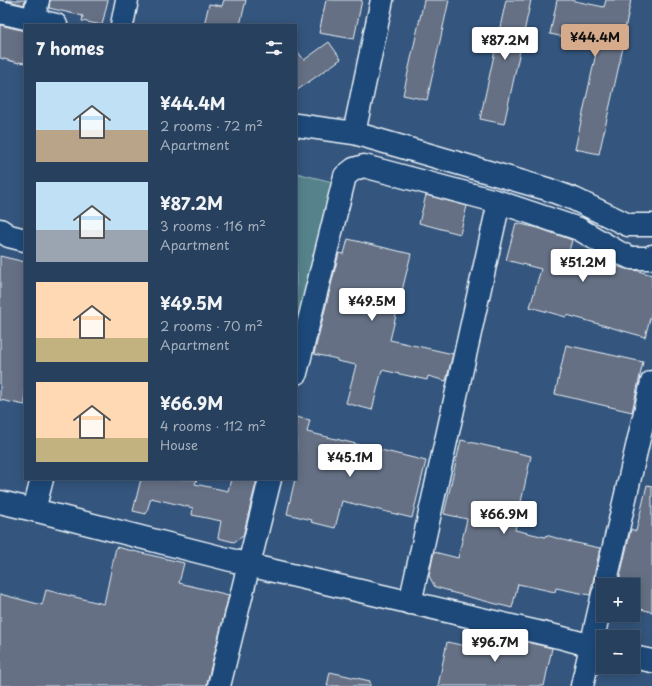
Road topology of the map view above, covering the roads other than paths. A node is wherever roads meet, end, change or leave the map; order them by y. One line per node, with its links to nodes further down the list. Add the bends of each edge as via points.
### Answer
1 (127, 0): 6 (street)
2 (382, 0): 8 (street)
3 (35, 10): 4 (street); 5 (street)
4 (0, 12)
5 (55, 24)
6 (122, 24)
7 (297, 125): 8 (street)
8 (354, 133): 10 (street, via 547,189 628,225)
9 (499, 202): 13 (street, via 580,229 631,258); 14 (street, via 364,166 354,168 345,176); 22 (street)
10 (652, 225)
11 (0, 230): 12 (street, via 9,236)
12 (24, 240)
13 (652, 256)
14 (297, 369)
15 (652, 382): 21 (street)
16 (42, 480): 19 (street)
17 (270, 480): 20 (street)
18 (0, 502): 19 (street)
19 (34, 510): 20 (street)
20 (248, 565): 22 (street); 27 (street)
21 (607, 578)
22 (410, 603): 23 (street)
23 (596, 647)
24 (596, 650): 28 (street)
25 (640, 658): 26 (street)
26 (652, 661)
27 (219, 686)
28 (582, 686)

